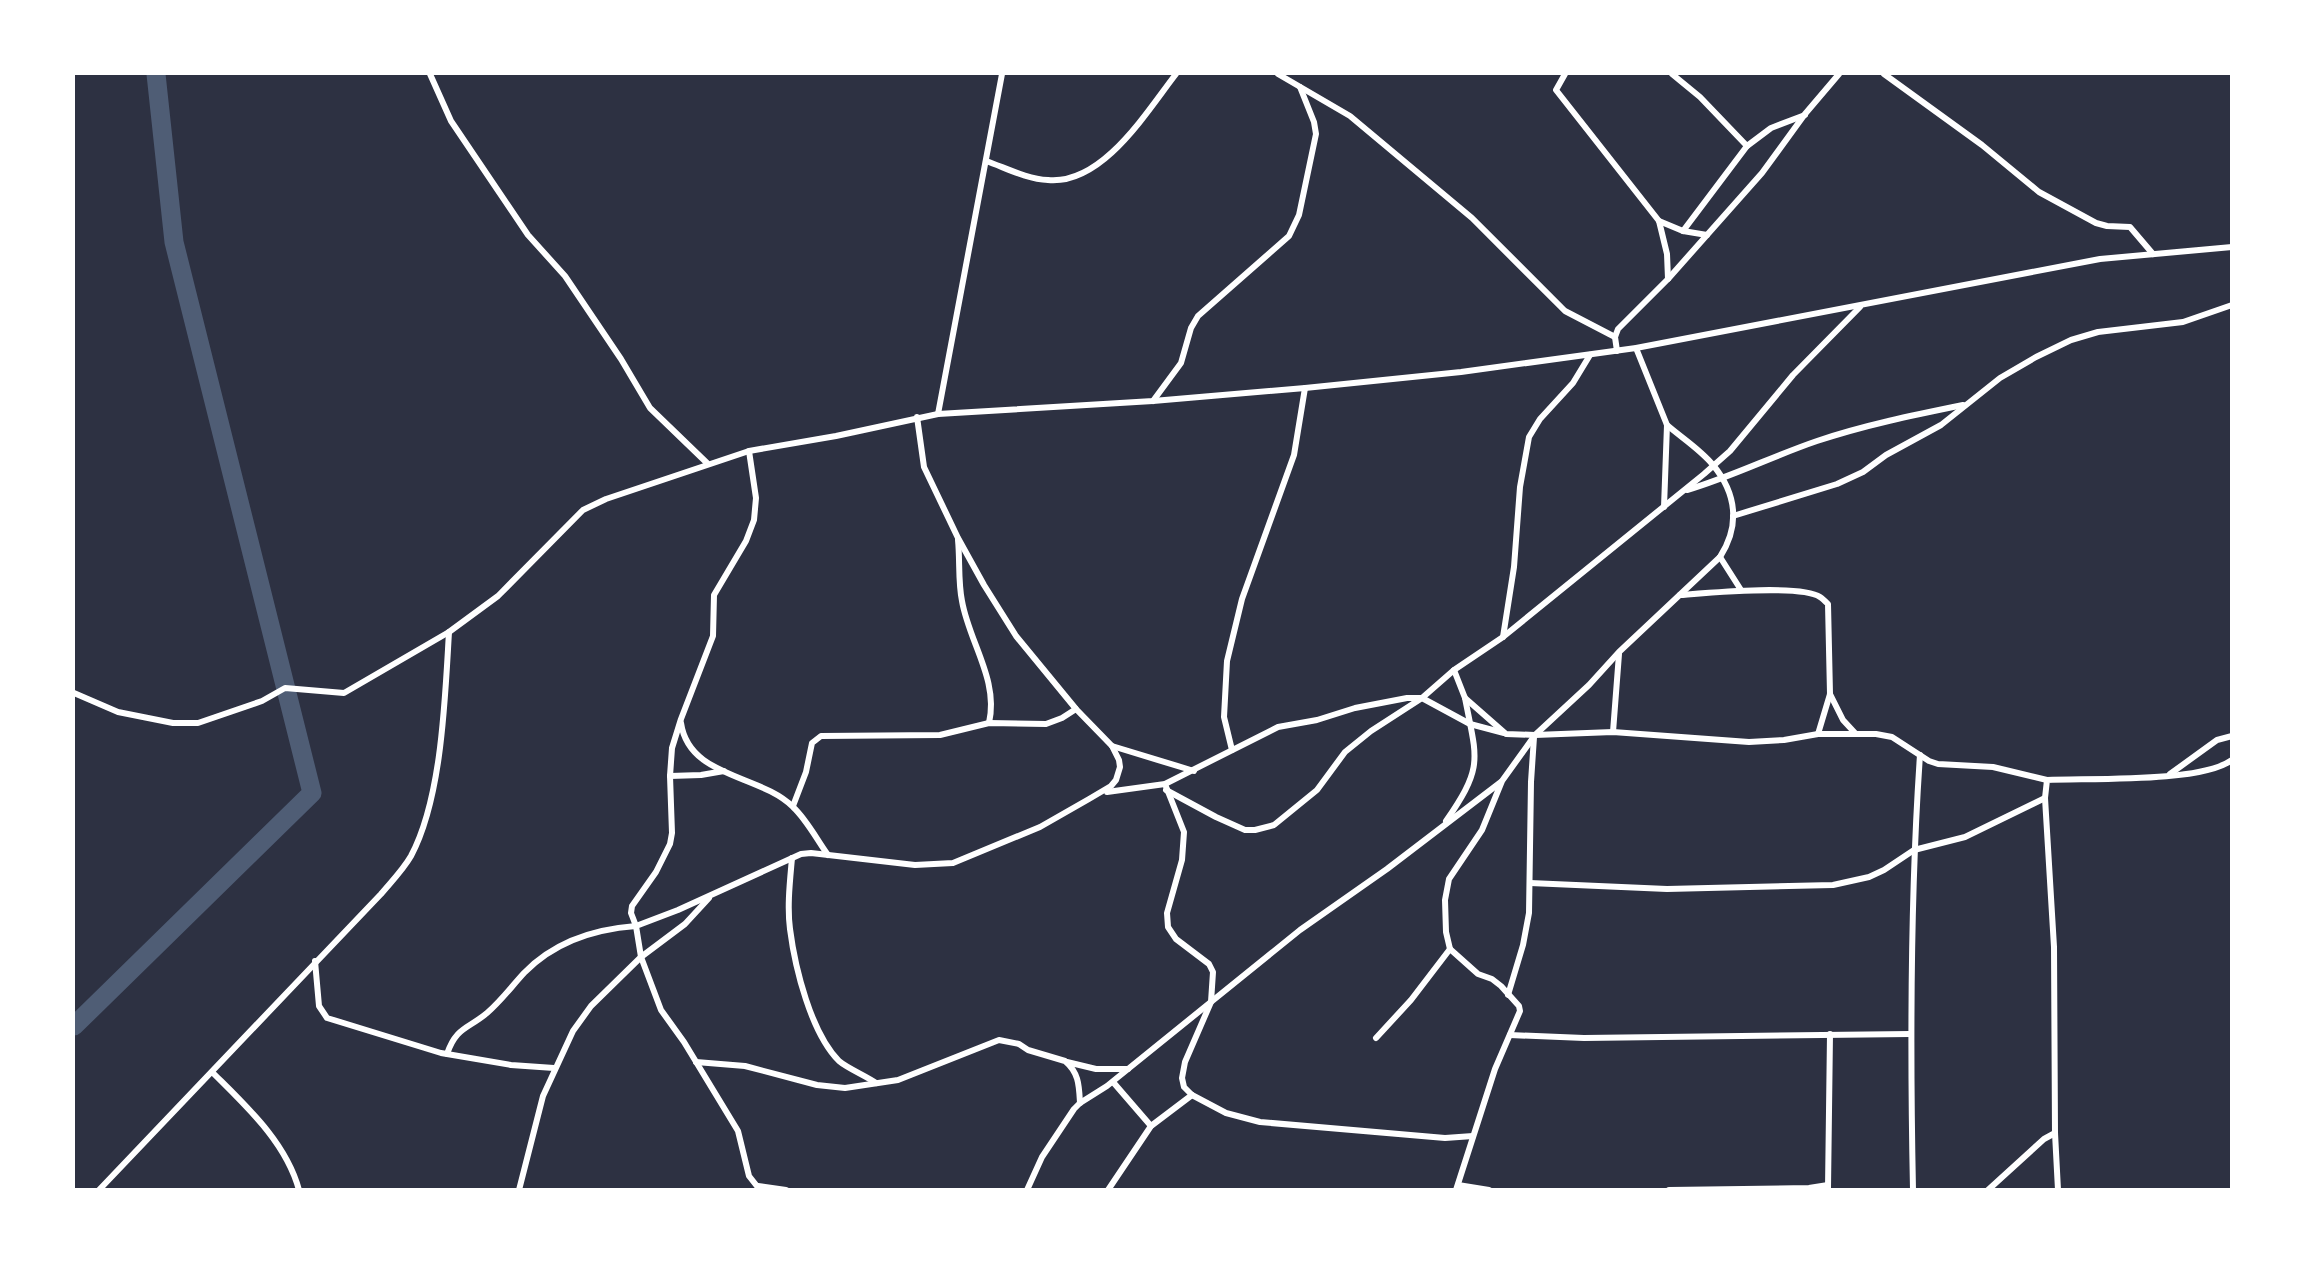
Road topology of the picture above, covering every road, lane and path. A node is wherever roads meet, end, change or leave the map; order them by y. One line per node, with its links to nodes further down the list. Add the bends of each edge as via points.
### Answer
1 (430, 74): 32 (street, via 451,121 528,235 565,276 650,408)
2 (1002, 74): 12 (street)
3 (1176, 74): 12 (street, via 1123,142 1086,172 1050,181)
4 (1278, 74): 9 (street)
5 (1564, 74): 13 (street, via 1556,90 1559,97)
6 (1672, 74): 11 (street)
7 (1839, 74): 10 (street)
8 (1884, 74): 17 (street, via 2039,192 2096,223 2130,227)
9 (1299, 85): 21 (street, via 1350,116 1472,218 1565,311); 26 (street, via 1316,134 1294,228 1198,316 1181,363)
10 (1805, 114): 11 (street, via 1771,128); 15 (street, via 1762,173)
11 (1747, 146): 14 (street)
12 (986, 161): 28 (street)
13 (1659, 221): 14 (street); 18 (street)
14 (1683, 232): 15 (street)
15 (1707, 235): 18 (street)
16 (2231, 247): 17 (street)
17 (2153, 254): 20 (street)
18 (1668, 279): 21 (street, via 1624,321)
19 (2231, 305): 27 (street, via 2183,322 2098,332 2071,340 2036,357)
20 (1861, 306): 22 (street); 33 (street)
21 (1615, 337): 23 (street)
22 (1636, 348): 23 (street); 30 (street)
23 (1617, 351): 24 (street)
24 (1590, 355): 25 (street); 43 (street, via 1530,438)
25 (1305, 388): 26 (street); 61 (street, via 1293,455 1242,599 1227,661 1224,717)
26 (1153, 401): 28 (street)
27 (1965, 404): 34 (street, via 1821,440); 37 (street, via 1941,425 1863,472)
28 (938, 414): 29 (street)
29 (917, 417): 31 (street); 38 (street, via 924,467)
30 (1667, 425): 33 (street); 36 (street)
31 (749, 451): 32 (street); 51 (street, via 756,498 754,520 714,595 713,636)
32 (707, 463): 42 (street, via 583,510 498,596)
33 (1713, 465): 34 (street); 35 (street)
34 (1721, 480): 35 (street); 37 (street, via 1732,501)
35 (1683, 491): 36 (street)
36 (1664, 507): 43 (street)
37 (1733, 516): 39 (street, via 1729,542)
38 (958, 538): 50 (street, via 1016,636); 52 (street, via 961,601 991,696)
39 (1720, 557): 40 (street); 41 (street)
40 (1741, 590): 41 (street); 47 (street, via 1804,592 1828,604)
41 (1680, 595): 44 (street)
42 (449, 632): 46 (street, via 344,693 285,688 198,723 118,712); 83 (street, via 438,761 422,832 397,876)
43 (1503, 637): 45 (street)
44 (1619, 652): 54 (street); 58 (street)
45 (1454, 670): 48 (street); 49 (street)
46 (74, 693)
47 (1830, 694): 55 (street); 57 (street)
48 (1422, 698): 53 (street); 61 (street, via 1278,727); 70 (street, via 1345,752 1317,790 1274,825 1245,830)
49 (1465, 698): 53 (street); 56 (street)
50 (1076, 709): 52 (street, via 1046,724); 60 (street)
51 (681, 719): 64 (street, via 682,731 699,759); 67 (street)
52 (989, 723): 73 (street, via 940,735 821,736 812,743)
53 (1470, 724): 56 (street); 74 (street, via 1476,760 1473,777)
54 (1613, 732): 57 (street, via 1749,742); 58 (street)
55 (1855, 733): 57 (street); 62 (street, via 1892,737)
56 (1506, 734): 58 (street)
57 (1818, 734)
58 (1534, 736): 69 (street); 78 (street)
59 (2231, 736): 66 (street, via 2217,740)
60 (1112, 746): 65 (street); 71 (street, via 1120,768 1116,780)
61 (1232, 750): 65 (street)
62 (1920, 755): 68 (street, via 1938,764 1993,767); 75 (street)
63 (2231, 760): 66 (street, via 2212,770)
64 (725, 770): 67 (street); 73 (street)
65 (1194, 771): 70 (street)
66 (2169, 775): 68 (street)
67 (670, 776): 80 (street, via 670,844 632,906)
68 (2047, 780): 72 (street)
69 (1502, 781): 74 (street); 81 (street, via 1482,830 1449,879 1445,900)
70 (1165, 787): 71 (street); 85 (street, via 1184,832 1168,927 1176,939 1209,964 1213,972)
71 (1101, 792): 76 (street, via 1040,827 953,863 929,866)
72 (2045, 798): 75 (street, via 1965,837); 101 (street, via 2054,947)
73 (793, 806): 76 (street)
74 (1443, 825): 85 (street)
75 (1914, 850): 78 (street, via 1869,877 1833,885 1667,889); 87 (street)
76 (830, 856): 77 (street, via 811,853)
77 (792, 858): 79 (street); 97 (street, via 789,928 815,1022 842,1064)
78 (1530, 883): 84 (street, via 1523,944)
79 (713, 895): 80 (street); 82 (street, via 685,924)
80 (636, 926): 82 (street); 90 (street, via 582,935 553,950 487,1013 457,1033)
81 (1450, 949): 84 (street); 89 (street)
82 (641, 957): 92 (street, via 661,1010); 93 (street, via 591,1006)
83 (315, 961): 90 (street, via 318,1006 327,1018); 95 (street)
84 (1508, 995): 88 (street, via 1520,1011)
85 (1211, 1002): 94 (street); 98 (street, via 1185,1062 1182,1078)
86 (1830, 1034): 87 (street); 88 (street); 104 (street)
87 (1910, 1034): 115 (street)
88 (1510, 1035): 102 (street)
89 (1376, 1038)
90 (447, 1054): 93 (street)
91 (1065, 1061): 94 (street, via 1096,1069); 97 (street, via 999,1040 898,1080); 99 (street, via 1077,1076)
92 (696, 1062): 97 (street, via 745,1066 817,1085 845,1088); 105 (street, via 738,1131 749,1176)
93 (554, 1068): 108 (street)
94 (1128, 1069): 96 (street)
95 (212, 1072): 106 (street); 107 (street, via 257,1117 285,1156)
96 (1113, 1082): 99 (street); 100 (street)
97 (876, 1083)
98 (1192, 1095): 100 (street); 102 (street, via 1226,1113 1260,1122 1445,1138)
99 (1080, 1102): 110 (street, via 1042,1157)
100 (1151, 1126): 111 (street)
101 (2055, 1133): 116 (street); 117 (street)
102 (1473, 1136): 103 (street)
103 (1457, 1187): 112 (street)
104 (1828, 1187): 114 (street)
105 (759, 1188): 109 (street)
106 (99, 1189)
107 (299, 1189)
108 (519, 1189)
109 (786, 1189)
110 (1027, 1189)
111 (1108, 1189)
112 (1489, 1189)
113 (1669, 1189): 114 (street)
114 (1735, 1189)
115 (1913, 1189)
116 (1988, 1189)
117 (2058, 1189)

